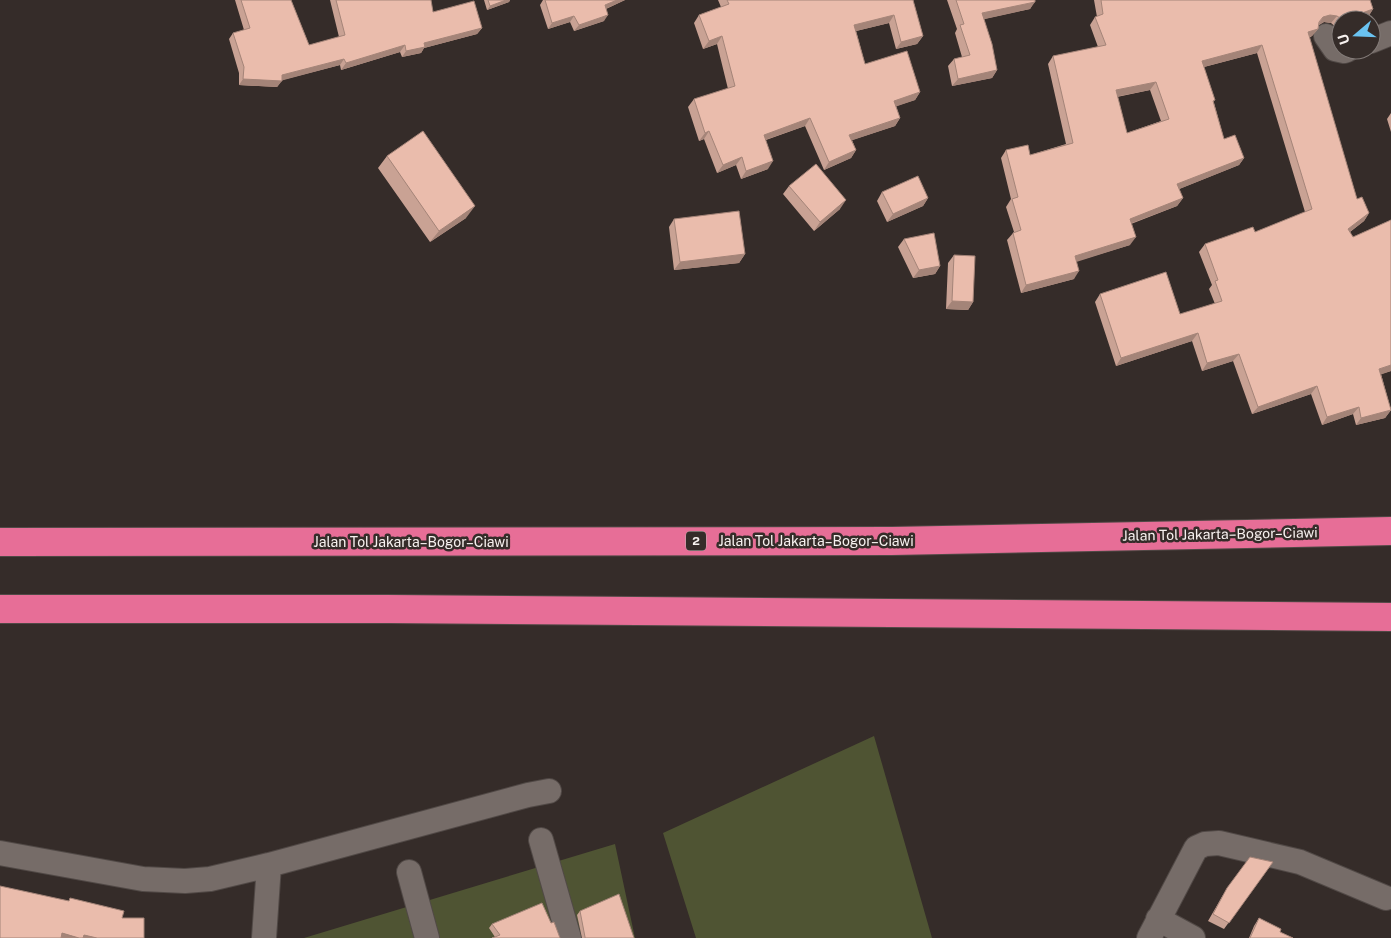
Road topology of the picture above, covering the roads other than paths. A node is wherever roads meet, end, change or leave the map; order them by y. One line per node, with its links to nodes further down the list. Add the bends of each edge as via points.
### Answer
1 (1326, 36): 2 (street)
2 (1331, 43)
3 (1391, 530): 4 (highway, Jalan Tol Jakarta–Bogor–Ciawi / 2, via 882,541)
4 (0, 542)
5 (0, 609): 6 (highway)
6 (1391, 617)
7 (549, 791): 10 (street)
8 (541, 840): 16 (street)
9 (0, 853): 10 (street, via 143,879 210,879)
10 (269, 865): 14 (street)
11 (409, 872): 15 (street)
12 (1386, 898): 13 (street, via 1300,862 1219,843 1205,844 1196,848)
13 (1154, 929): 17 (street)
14 (264, 938)
15 (427, 938)
16 (569, 938)
17 (1193, 938)

